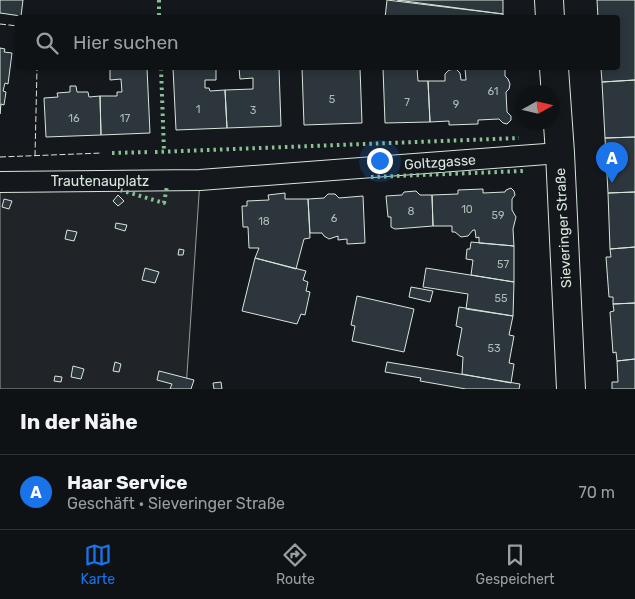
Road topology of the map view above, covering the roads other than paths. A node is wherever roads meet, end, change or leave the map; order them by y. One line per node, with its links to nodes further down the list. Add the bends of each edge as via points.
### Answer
1 (549, 0): 2 (main road)
2 (550, 15)
3 (554, 70): 4 (main road, Sieveringer Straße)
4 (560, 154): 5 (street, Goltzgasse); 7 (main road, Sieveringer Straße)
5 (200, 180): 6 (street, Trautenauplatz)
6 (0, 182)
7 (571, 389)

